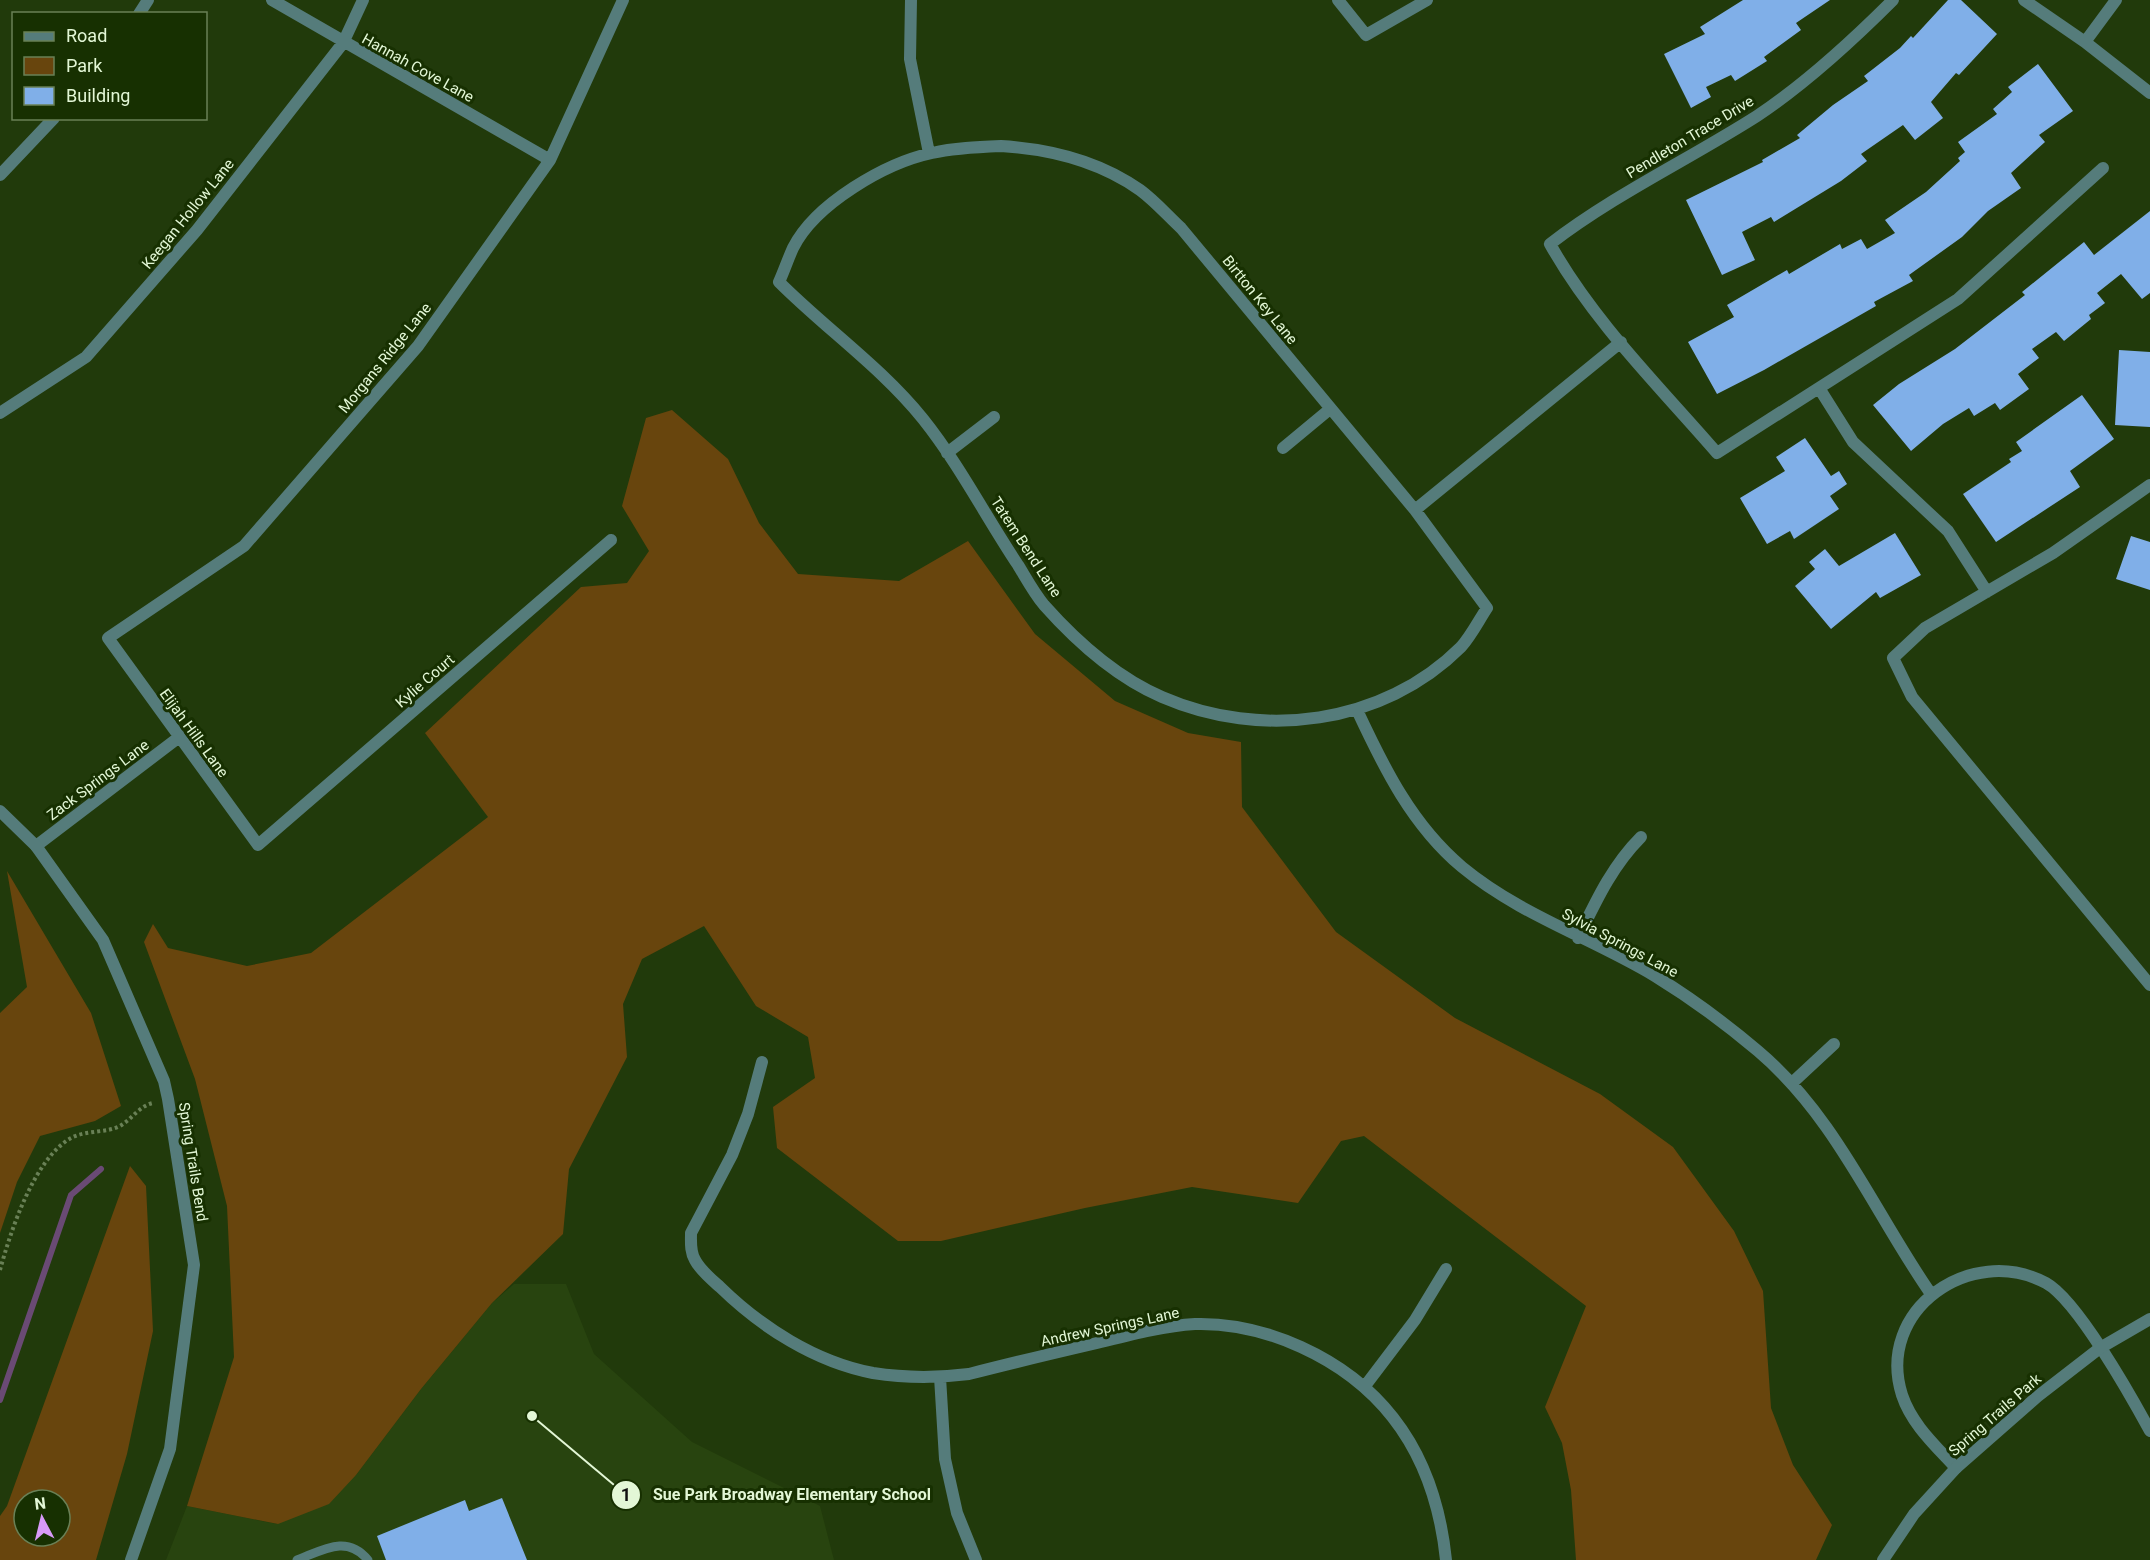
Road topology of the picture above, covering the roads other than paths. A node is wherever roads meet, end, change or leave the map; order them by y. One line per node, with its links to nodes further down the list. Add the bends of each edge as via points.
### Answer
1 (272, 0): 11 (street, Hannah Cove Lane)
2 (363, 0): 11 (street, Keegan Hollow Lane)
3 (623, 0): 15 (street, Morgans Ridge Lane)
4 (911, 0): 14 (street, via 910,59)
5 (1338, 0): 6 (street, via 1366,35)
6 (1427, 0)
7 (1893, 0): 19 (street, Pendleton Trace Drive, via 1818,68 1758,115 1599,209 1550,244 1568,276)
8 (2024, 0): 10 (street)
9 (2116, 0): 10 (street)
10 (2085, 42): 12 (street)
11 (343, 43): 15 (street, Hannah Cove Lane); 22 (street, Keegan Hollow Lane, via 197,230 86,357)
12 (2150, 93)
13 (52, 120): 17 (street)
14 (929, 153): 18 (street, Birtton Key Lane, via 844,193 794,246); 21 (street, Birtton Key Lane, via 992,146 1040,148 1104,170 1141,190 1181,228)
15 (550, 160): 31 (street, Morgans Ridge Lane, via 418,346 244,546)
16 (2103, 168): 20 (street, via 1958,299)
17 (0, 175)
18 (779, 282): 25 (street, Tatem Bend Lane, via 882,375 923,419)
19 (1621, 342): 20 (street, via 1717,453); 27 (street)
20 (1820, 388): 29 (street, via 1853,442 1947,531)
21 (1330, 409): 24 (street); 27 (street, Birtton Key Lane)
22 (0, 413)
23 (994, 417): 25 (street)
24 (1283, 448)
25 (946, 453): 32 (street, Tatem Bend Lane, via 1043,604 1118,672 1161,697 1204,712 1248,721 1291,721)
26 (2150, 485): 29 (street, via 2053,553)
27 (1415, 510): 30 (street, Birtton Key Lane)
28 (611, 540): 36 (street, Kylie Court)
29 (1987, 592): 39 (street, via 1925,628 1893,658 1912,697)
30 (1487, 608): 32 (street, Tatem Bend Lane, via 1462,646 1426,675)
31 (108, 638): 33 (street, Elijah Hills Lane)
32 (1357, 710): 38 (street, Sylvia Springs Lane, via 1394,788 1426,831 1462,867 1510,900)
33 (178, 738): 36 (street, Elijah Hills Lane); 37 (street, Zack Springs Lane)
34 (0, 811): 37 (street, Spring Trails Bend)
35 (1641, 837): 38 (street, via 1606,880)
36 (258, 845)
37 (36, 846): 52 (street, Spring Trails Bend, via 103,940 164,1081 194,1264 170,1449)
38 (1578, 938): 42 (street, Sylvia Springs Lane, via 1654,976 1710,1013)
39 (2150, 986)
40 (1834, 1044): 42 (street)
41 (762, 1062): 47 (street, Andrew Springs Lane, via 732,1155 691,1233 695,1260 738,1305 823,1357 872,1372)
42 (1792, 1083): 44 (street, Sylvia Springs Lane, via 1854,1167 1898,1246)
43 (1446, 1269): 48 (street, via 1402,1339)
44 (1931, 1294): 46 (street, via 1960,1277 1991,1272 2023,1275 2046,1284 2068,1301); 50 (street, via 1915,1312 1902,1339 1898,1365 1902,1395 1915,1422)
45 (2150, 1318): 46 (street, Spring Trails Park)
46 (2100, 1348): 49 (street); 50 (street, Spring Trails Park)
47 (940, 1377): 48 (street, Andrew Springs Lane, via 969,1374 1152,1330 1196,1324 1240,1327 1283,1339 1332,1361); 55 (street, via 945,1460 957,1513)
48 (1365, 1386): 56 (street, Andrew Springs Lane, via 1413,1446 1431,1484 1443,1526)
49 (2150, 1431)
50 (1956, 1468): 57 (street, Spring Trails Park, via 1914,1514)
51 (314, 1557): 53 (lane); 54 (lane, via 347,1545 358,1549)
52 (131, 1560)
53 (297, 1560)
54 (368, 1560)
55 (976, 1560)
56 (1446, 1560)
57 (1883, 1560)

